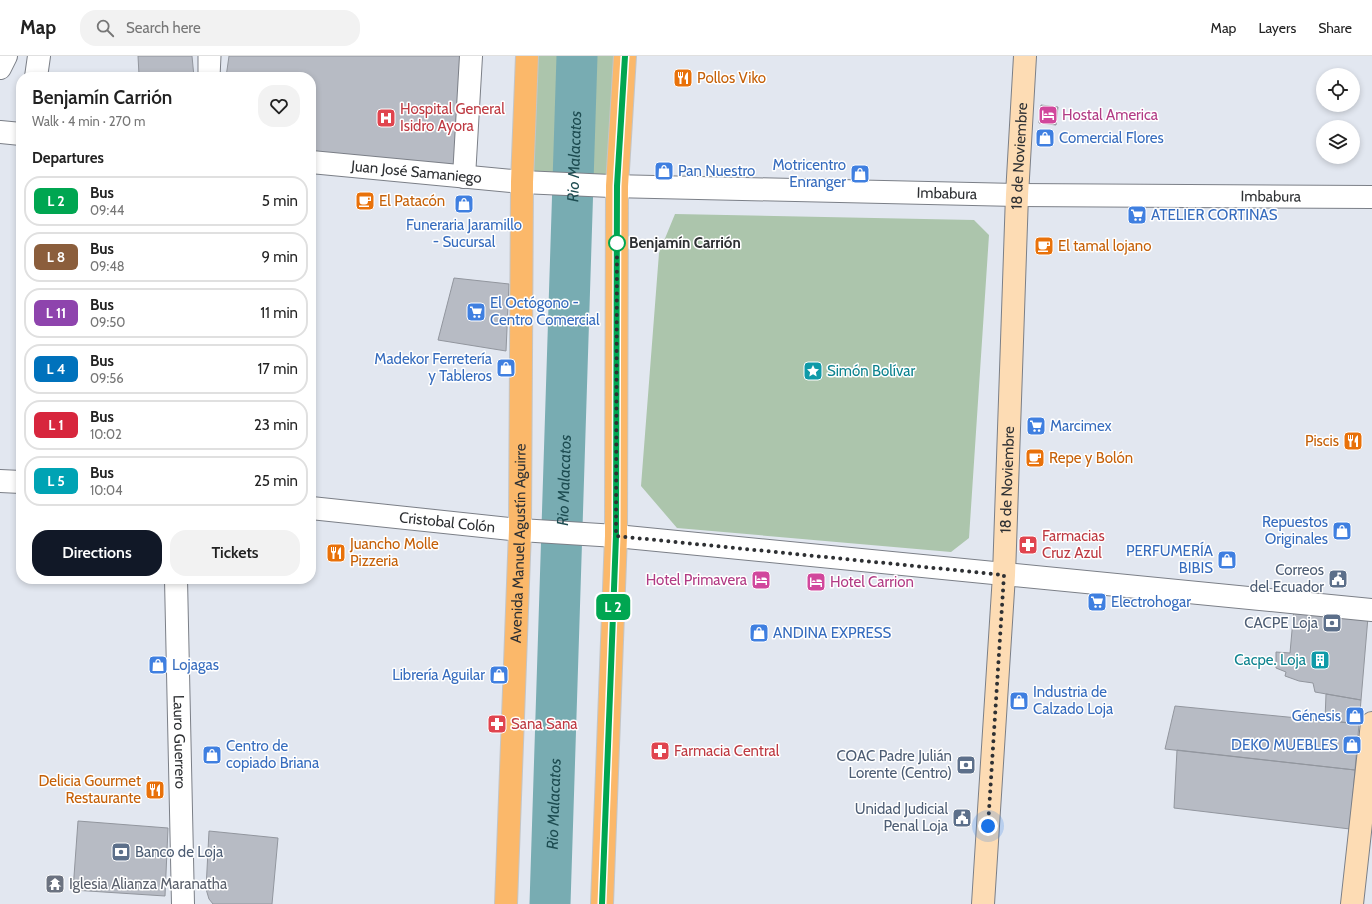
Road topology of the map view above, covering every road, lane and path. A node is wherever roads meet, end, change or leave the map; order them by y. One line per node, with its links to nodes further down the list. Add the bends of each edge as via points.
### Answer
1 (6, 56): 9 (street)
2 (39, 56): 10 (street)
3 (204, 56): 11 (lane)
4 (215, 56): 12 (lane)
5 (471, 56): 16 (street)
6 (527, 56): 17 (main road, Avenida Manuel Agustín Aguirre)
7 (625, 56): 18 (main road)
8 (1025, 56): 19 (street, 18 de Noviembre)
9 (0, 68)
10 (37, 72)
11 (204, 72)
12 (214, 72)
13 (0, 132): 14 (street)
14 (16, 134)
15 (316, 162): 16 (street, Juan José Samaniego)
16 (464, 176): 17 (street, Juan José Samaniego)
17 (526, 183): 18 (street, Imbabura); 24 (main road, Avenida Manuel Agustín Aguirre)
18 (614, 186): 19 (street, Imbabura); 25 (main road)
19 (1017, 195): 20 (street, Imbabura); 26 (street, 18 de Noviembre)
20 (1372, 197)
21 (0, 481): 22 (street)
22 (16, 482)
23 (316, 509): 24 (street, Cristobal Colón)
24 (525, 530): 25 (street, Cristobal Colón); 31 (main road, Avenida Manuel Agustín Aguirre)
25 (608, 535): 26 (street, Cristobal Colón); 32 (main road)
26 (1004, 575): 28 (street, Cristobal Colón); 33 (street, 18 de Noviembre)
27 (176, 584): 30 (street, Lauro Guerrero)
28 (1372, 610)
29 (1372, 723): 34 (street)
30 (182, 904)
31 (506, 904)
32 (602, 904)
33 (983, 904)
34 (1352, 904)

